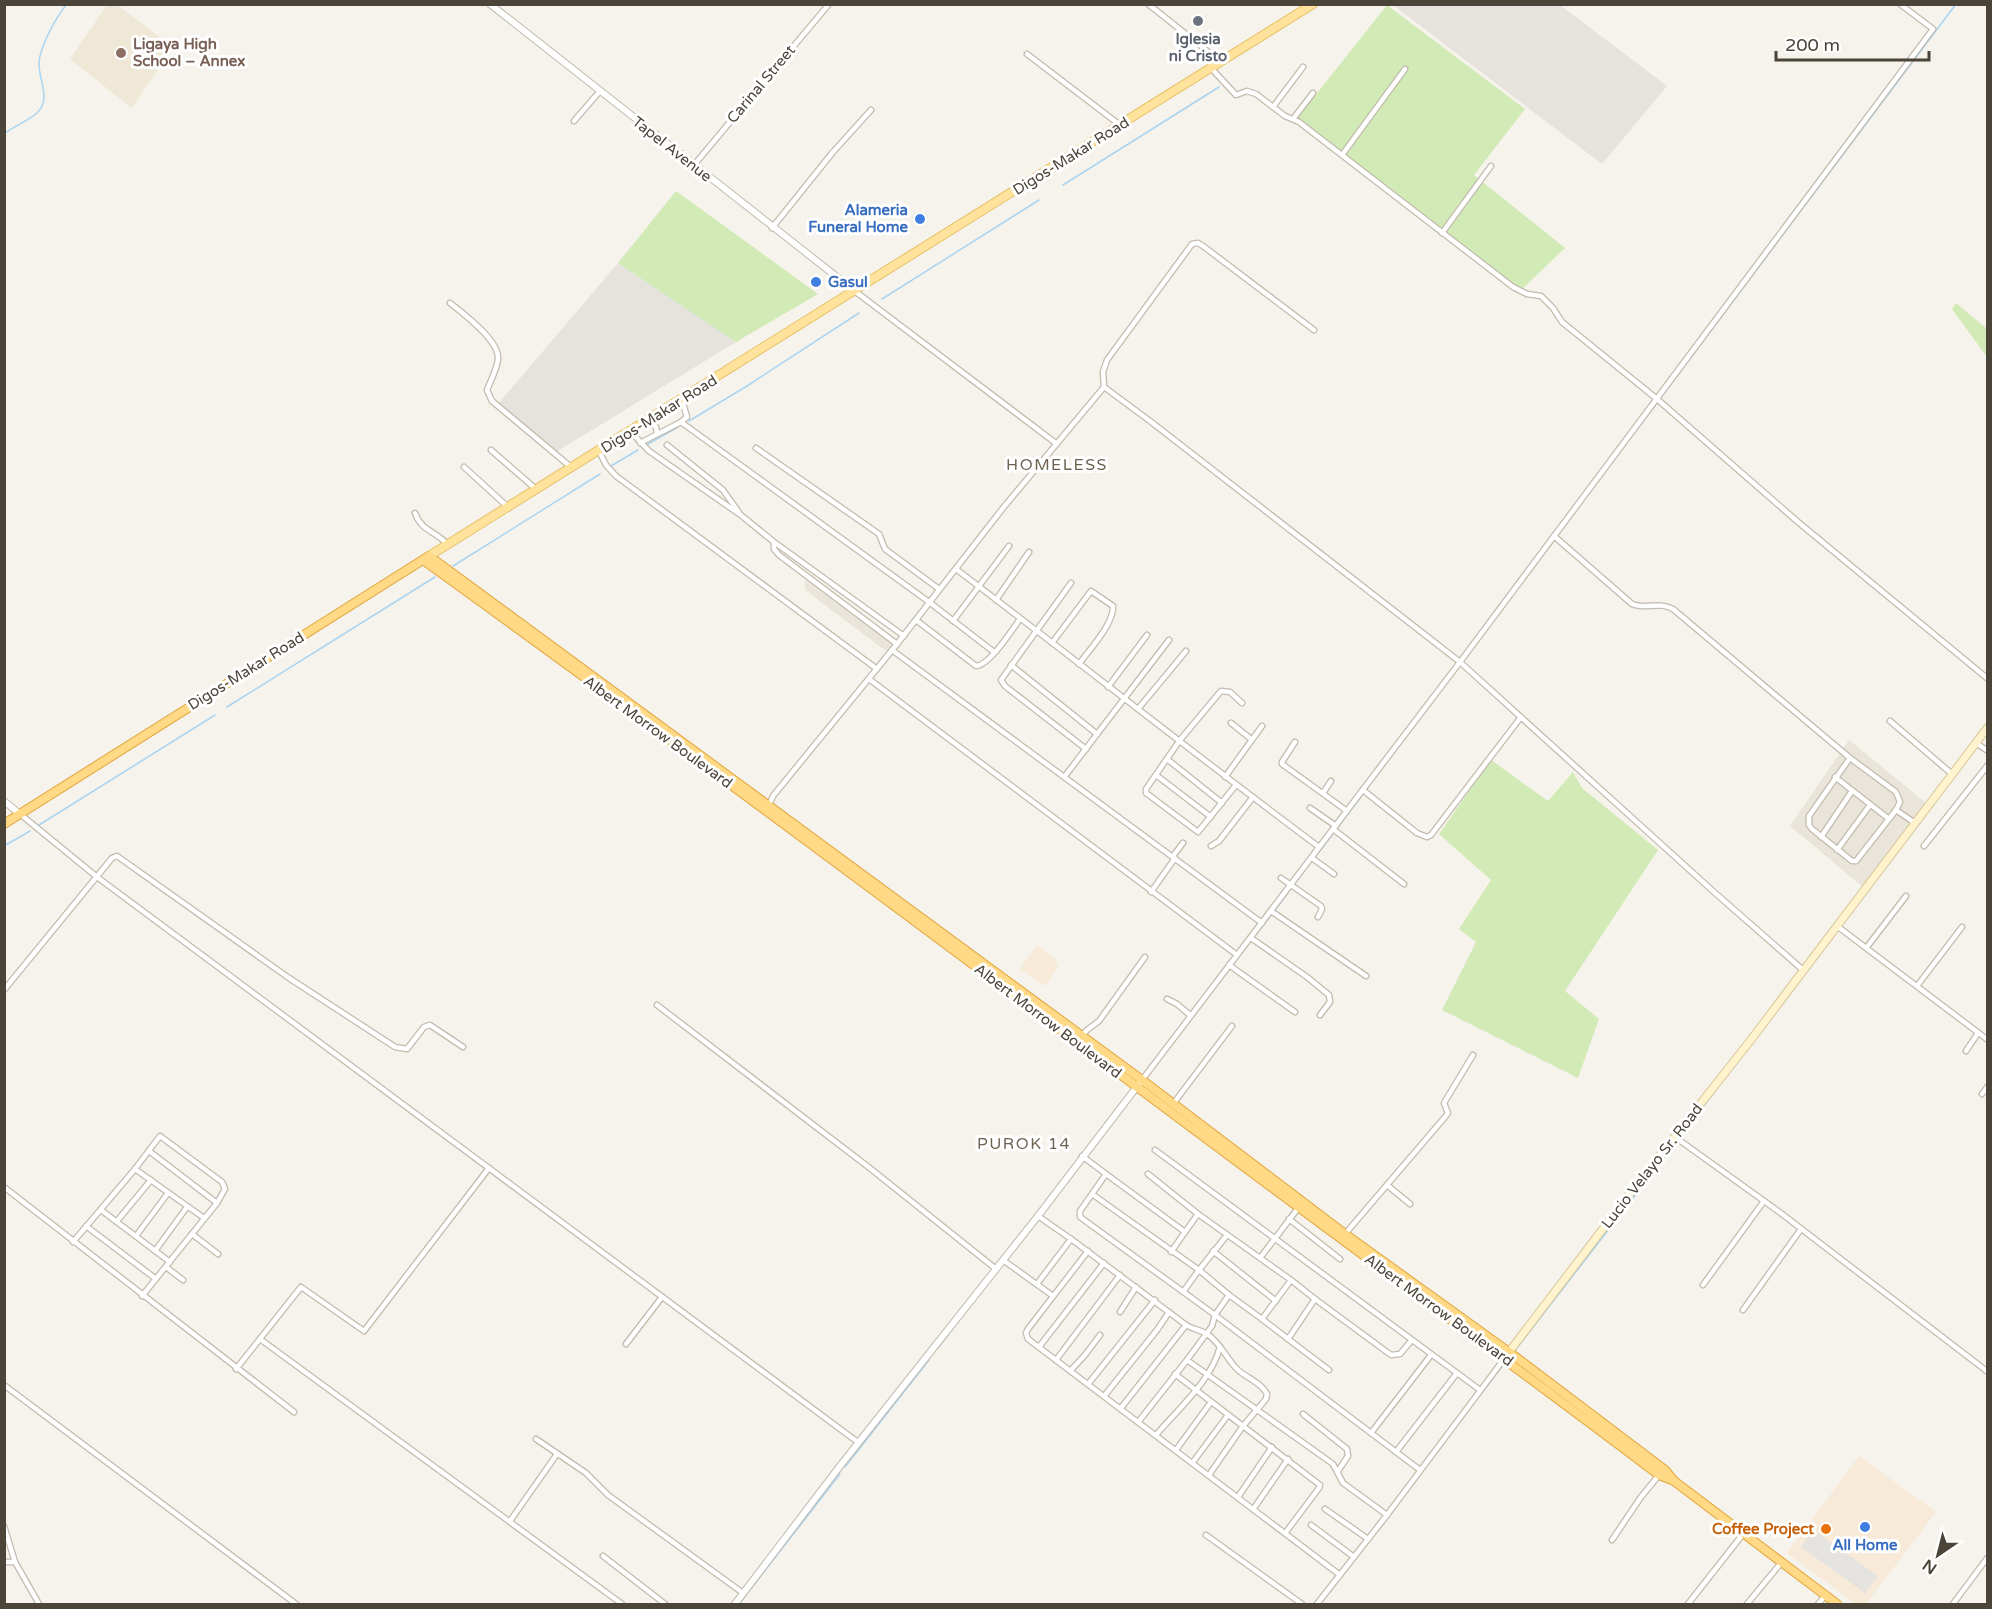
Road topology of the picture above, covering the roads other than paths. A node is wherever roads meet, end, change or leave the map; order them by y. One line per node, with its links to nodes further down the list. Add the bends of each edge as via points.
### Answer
1 (490, 4): 11 (street, Tapel Avenue)
2 (829, 4): 19 (street, Carinal Street)
3 (1148, 4): 7 (street)
4 (1313, 4): 7 (main road, Digos-Makar Road)
5 (1900, 4): 27 (street, via 1933,29)
6 (1027, 54): 17 (street)
7 (1219, 63): 9 (main road, Digos-Makar Road)
8 (1303, 67): 13 (street)
9 (1211, 68): 13 (street, via 1236,95 1251,92); 17 (main road, Digos-Makar Road)
10 (1405, 69): 18 (street)
11 (600, 91): 16 (street); 19 (street, Tapel Avenue)
12 (1313, 93): 15 (street)
13 (1273, 107): 15 (street)
14 (871, 110): 21 (street)
15 (1293, 119): 18 (street)
16 (574, 122)
17 (1120, 125): 23 (main road, Digos-Makar Road)
18 (1342, 155): 22 (street)
19 (693, 165): 21 (street, Tapel Avenue)
20 (1491, 166): 22 (street)
21 (772, 228): 23 (street, Tapel Avenue)
22 (1442, 232): 27 (street, via 1514,287 1541,296 1562,322)
23 (856, 292): 28 (main road, Digos-Makar Road); 34 (street)
24 (450, 303): 40 (street, via 472,320 496,351 498,360 488,390 492,401)
25 (1314, 330): 26 (street, via 1195,243 1107,360)
26 (1104, 387): 34 (street); 71 (street)
27 (1657, 399): 47 (street); 76 (street)
28 (682, 400): 29 (main road, Digos-Makar Road); 30 (street, via 687,417)
29 (648, 421): 31 (main road, Digos-Makar Road); 32 (street)
30 (681, 422): 32 (street); 58 (street)
31 (631, 432): 33 (street); 38 (main road, Digos-Makar Road)
32 (657, 433): 33 (street)
33 (640, 442): 43 (street)
34 (1057, 444): 53 (street)
35 (667, 445): 42 (street)
36 (756, 448): 56 (street, via 879,534 889,553)
37 (491, 450): 41 (street)
38 (599, 451): 40 (main road, Digos-Makar Road); 74 (street, via 616,476)
39 (464, 467): 44 (street)
40 (572, 468): 41 (main road, Digos-Makar Road)
41 (537, 490): 44 (main road, Digos-Makar Road)
42 (723, 490): 43 (street); 46 (street)
43 (718, 501): 46 (street)
44 (509, 508): 49 (main road, Digos-Makar Road)
45 (415, 513): 49 (street, via 421,526 435,532)
46 (742, 516): 48 (street)
47 (1554, 536): 71 (street); 93 (street, via 1632,604 1645,608 1660,604 1672,609)
48 (774, 542): 64 (street); 67 (street, via 779,555)
49 (448, 545): 52 (main road, Digos-Makar Road)
50 (1009, 546): 55 (street)
51 (1029, 552): 57 (street)
52 (426, 558): 110 (highway, Albert Morrow Boulevard); 114 (highway, Digos-Makar Road)
53 (956, 569): 55 (street); 56 (street)
54 (1071, 583): 62 (street)
55 (979, 587): 57 (street); 61 (street)
56 (939, 589): 58 (street)
57 (996, 600): 59 (street)
58 (929, 602): 60 (street); 61 (street)
59 (1020, 619): 62 (street); 70 (street)
60 (916, 620): 64 (street); 70 (street, via 976,666 983,665)
61 (953, 621): 70 (street)
62 (1036, 632): 66 (street); 73 (street)
63 (1147, 635): 77 (street)
64 (904, 636): 67 (street)
65 (1169, 640): 78 (street)
66 (1052, 643): 72 (street); 72 (street, via 1091,591 1113,606 1102,633)
67 (897, 645): 68 (street)
68 (892, 650): 74 (street); 98 (street)
69 (1186, 651): 80 (street)
70 (994, 652)
71 (1461, 662): 81 (street); 103 (street)
72 (1078, 664): 77 (street)
73 (1011, 665): 86 (street); 91 (street, via 1002,682)
74 (876, 669): 75 (street)
75 (869, 679): 110 (street, via 773,796); 133 (street)
76 (1988, 679)
77 (1108, 687): 78 (street)
78 (1124, 698): 80 (street); 86 (street)
79 (1242, 703): 88 (street, via 1230,692 1221,691)
80 (1138, 709): 88 (street)
81 (1521, 717): 103 (street, via 1427,837); 145 (street)
82 (1890, 722): 96 (street)
83 (1231, 723): 87 (street)
84 (1262, 726): 87 (street)
85 (1988, 728): 90 (main road, Lucio Velayo Sr. Road)
86 (1097, 734): 91 (street)
87 (1251, 739): 99 (street)
88 (1180, 740): 94 (street); 99 (street)
89 (1295, 742): 105 (street, via 1282,763)
90 (1976, 743): 92 (street); 96 (main road, Lucio Velayo Sr. Road)
91 (1086, 749): 98 (street)
92 (1988, 751)
93 (1850, 758): 100 (street); 112 (street, via 1896,792 1900,802)
94 (1167, 759): 97 (street); 108 (street)
95 (1988, 765): 123 (street)
96 (1952, 774): 118 (main road, Lucio Velayo Sr. Road)
97 (1156, 775): 115 (street); 115 (street, via 1146,794 1194,831 1200,831)
98 (1065, 776): 126 (street)
99 (1225, 777): 102 (street)
100 (1835, 777): 104 (street); 120 (street, via 1809,816 1809,825)
101 (1331, 781): 105 (street)
102 (1236, 785): 106 (street); 108 (street)
103 (1363, 790): 113 (street)
104 (1852, 791): 109 (street); 120 (street)
105 (1323, 793): 113 (street)
106 (1253, 797): 122 (street); 124 (street)
107 (4, 801): 114 (street)
108 (1222, 803): 115 (street)
109 (1870, 805): 116 (street); 125 (street)
110 (768, 808): 156 (highway, Albert Morrow Boulevard); 161 (highway, Albert Morrow Boulevard)
111 (1310, 808): 119 (street)
112 (1896, 810): 116 (street); 118 (street)
113 (1347, 811): 119 (street)
114 (20, 814): 117 (highway, Digos-Makar Road); 129 (street)
115 (1211, 817)
116 (1889, 819): 125 (street, via 1856,861)
117 (4, 824)
118 (1914, 824): 138 (main road, Lucio Velayo Sr. Road)
119 (1334, 828): 124 (street); 131 (street)
120 (1821, 837): 125 (street)
121 (1183, 843): 126 (street)
122 (1211, 846)
123 (1924, 846)
124 (1319, 847): 127 (street)
125 (1837, 850)
126 (1174, 857): 133 (street); 137 (street)
127 (1312, 858): 128 (street); 132 (street)
128 (1334, 873)
129 (97, 877): 148 (street); 158 (street, via 114,857 120,857 289,978 395,1047 407,1049 430,1024); 169 (street)
130 (1281, 878): 132 (street)
131 (1404, 884)
132 (1291, 885): 135 (street); 136 (street, via 1321,906)
133 (1151, 892): 142 (street)
134 (1906, 896): 141 (street)
135 (1271, 911): 137 (street); 146 (street)
136 (1318, 917)
137 (1262, 923): 140 (street)
138 (1837, 926): 141 (street); 145 (main road, Lucio Velayo Sr. Road)
139 (1962, 927): 147 (street)
140 (1251, 938): 142 (street); 153 (street, via 1329,995 1330,1002)
141 (1867, 947): 147 (street)
142 (1237, 956): 144 (street)
143 (1145, 957): 156 (street, via 1099,1021)
144 (1229, 966): 151 (street); 152 (street)
145 (1803, 970): 165 (main road, Lucio Velayo Sr. Road)
146 (1366, 976)
147 (1917, 986): 155 (street)
148 (4, 990)
149 (1167, 999): 152 (street)
150 (657, 1005): 209 (street)
151 (1295, 1012)
152 (1190, 1015): 161 (street)
153 (1320, 1015)
154 (1232, 1026): 164 (street)
155 (1978, 1033): 157 (street); 159 (street)
156 (1082, 1036): 161 (highway, Albert Morrow Boulevard)
157 (1988, 1040)
158 (463, 1047)
159 (1966, 1051)
160 (1473, 1055): 174 (street, via 1444,1103 1448,1113)
161 (1139, 1083): 164 (highway, Albert Morrow Boulevard); 168 (street); 182 (highway, Albert Morrow Boulevard)
162 (1988, 1086): 163 (street)
163 (1982, 1094)
164 (1173, 1104): 194 (highway, Albert Morrow Boulevard)
165 (1675, 1137): 178 (street); 241 (main road, Lucio Velayo Sr. Road)
166 (1155, 1150): 196 (street)
167 (149, 1151): 170 (street); 179 (street); 179 (street, via 158,1137 164,1137 222,1182 225,1189)
168 (1082, 1156): 171 (street); 185 (street)
169 (489, 1168): 222 (street); 235 (street, via 364,1330 302,1287)
170 (135, 1169): 173 (street); 183 (street)
171 (1106, 1174): 177 (street); 191 (street)
172 (1148, 1174): 184 (street)
173 (151, 1180): 176 (street); 188 (street)
174 (1387, 1185): 180 (street); 194 (street)
175 (4, 1187): 198 (street)
176 (168, 1193): 181 (street); 195 (street)
177 (1092, 1194): 202 (street); 218 (street, via 1080,1217)
178 (1764, 1201): 190 (street); 216 (street)
179 (217, 1203): 186 (street)
180 (1410, 1204)
181 (188, 1206): 186 (street); 199 (street)
182 (1299, 1207): 187 (street); 241 (highway, Albert Morrow Boulevard)
183 (101, 1210): 188 (street); 189 (street)
184 (1198, 1214): 191 (street); 193 (street)
185 (1038, 1216): 197 (street); 206 (street)
186 (204, 1218): 192 (street)
187 (1289, 1219): 196 (street); 205 (street)
188 (117, 1221): 195 (street)
189 (86, 1226): 198 (street); 212 (street)
190 (1801, 1230): 226 (street); 247 (street)
191 (1185, 1232): 202 (street)
192 (192, 1234): 203 (street); 208 (street)
193 (1227, 1234): 201 (street); 204 (street)
194 (1345, 1234): 241 (highway, Albert Morrow Boulevard)
195 (136, 1236): 199 (street)
196 (1274, 1238): 204 (street); 236 (street)
197 (1071, 1239): 200 (street); 215 (street)
198 (73, 1242): 220 (street)
199 (155, 1251): 208 (street)
200 (1088, 1251): 207 (street); 221 (street)
201 (1213, 1251): 210 (street); 225 (street)
202 (1171, 1252): 210 (street)
203 (218, 1254)
204 (1260, 1258): 214 (street)
205 (1340, 1259)
206 (1003, 1260): 209 (street); 215 (street)
207 (1104, 1263): 211 (street); 238 (street)
208 (168, 1265): 212 (street); 213 (street)
209 (996, 1269): 267 (street)
210 (1199, 1270): 218 (street); 219 (street)
211 (1120, 1275): 217 (street); 242 (street)
212 (156, 1279): 220 (street)
213 (183, 1280)
214 (1291, 1280): 223 (street); 225 (street)
215 (1037, 1284): 221 (street)
216 (1703, 1285)
217 (1136, 1287): 224 (street); 227 (street)
218 (1183, 1292): 229 (street)
219 (1228, 1294): 229 (street); 230 (street)
220 (142, 1296): 244 (street)
221 (1053, 1296): 238 (street, via 1026,1333)
222 (662, 1297): 237 (street); 267 (street)
223 (1315, 1299): 234 (street); 236 (street, via 1391,1355 1400,1354)
224 (1155, 1300): 228 (street); 251 (street)
225 (1276, 1301): 230 (street)
226 (1743, 1310)
227 (1120, 1312)
228 (1169, 1312): 231 (street); 255 (street)
229 (1215, 1315): 232 (street); 264 (street)
230 (1262, 1319): 234 (street)
231 (1186, 1325): 232 (street); 257 (street)
232 (1206, 1334): 239 (street); 243 (street)
233 (1100, 1335): 245 (street)
234 (1288, 1339): 246 (street)
235 (260, 1340): 244 (street); 283 (street)
236 (1411, 1341): 240 (street)
237 (626, 1344)
238 (1040, 1347): 242 (street)
239 (1220, 1347): 250 (street); 258 (street, via 1237,1370 1267,1391)
240 (1431, 1355): 248 (street); 264 (street)
241 (1507, 1355): 254 (street, Lucio Velayo Sr. Road); 277 (highway, Albert Morrow Boulevard); 278 (highway, Albert Morrow Boulevard, via 1665,1470)
242 (1056, 1360): 245 (street)
243 (1187, 1360): 249 (street); 250 (street)
244 (236, 1369): 259 (street)
245 (1071, 1370): 251 (street)
246 (1329, 1370)
247 (1988, 1372)
248 (1456, 1373): 254 (street); 270 (street)
249 (1175, 1374): 253 (street); 262 (street)
250 (1208, 1374): 253 (street); 258 (street)
251 (1089, 1383): 255 (street)
252 (4, 1385): 301 (street)
253 (1195, 1389): 256 (street); 265 (street)
254 (1480, 1390): 274 (street, Lucio Velayo Sr. Road)
255 (1105, 1395): 257 (street)
256 (1211, 1402): 261 (street); 269 (street)
257 (1121, 1408): 262 (street)
258 (1257, 1410): 263 (street); 275 (street)
259 (294, 1412)
260 (1303, 1414): 275 (street, via 1347,1449 1348,1456)
261 (1228, 1415): 263 (street); 273 (street)
262 (1139, 1420): 265 (street)
263 (1244, 1426): 268 (street); 276 (street)
264 (1371, 1432): 270 (street)
265 (1156, 1435): 269 (street)
266 (536, 1439): 271 (street)
267 (859, 1443): 298 (street)
268 (1272, 1447): 272 (street); 279 (street)
269 (1176, 1450): 273 (street)
270 (1396, 1452): 274 (street)
271 (557, 1454): 283 (street); 298 (street)
272 (1288, 1459): 280 (street); 286 (street, via 1320,1486)
273 (1192, 1462): 276 (street)
274 (1420, 1470): 282 (street, Lucio Velayo Sr. Road)
275 (1338, 1471): 282 (street, via 1343,1483)
276 (1209, 1475): 279 (street)
277 (1659, 1475): 278 (highway, Albert Morrow Boulevard); 290 (street)
278 (1674, 1481): 287 (highway, Albert Morrow Boulevard)
279 (1238, 1497): 280 (street)
280 (1254, 1509): 286 (street)
281 (1325, 1509): 289 (street)
282 (1387, 1515): 289 (street, Lucio Velayo Sr. Road)
283 (510, 1521): 302 (street)
284 (1311, 1525): 292 (street)
285 (4, 1526): 295 (street)
286 (1286, 1532): 297 (street)
287 (1743, 1534): 296 (highway, Albert Morrow Boulevard); 307 (street)
288 (1206, 1535): 305 (street)
289 (1368, 1539): 292 (street, Lucio Velayo Sr. Road)
290 (1612, 1540)
291 (603, 1556): 303 (street)
292 (1354, 1557): 297 (street, Lucio Velayo Sr. Road)
293 (1988, 1557): 311 (street)
294 (4, 1562): 295 (street)
295 (15, 1562): 300 (street)
296 (1781, 1563): 299 (highway, Albert Morrow Boulevard); 308 (street)
297 (1340, 1575): 306 (street, Lucio Velayo Sr. Road)
298 (743, 1593): 304 (street)
299 (1825, 1596): 309 (street); 310 (highway, Albert Morrow Boulevard)
300 (39, 1605)
301 (296, 1605)
302 (622, 1605)
303 (665, 1605)
304 (735, 1605)
305 (1302, 1605)
306 (1317, 1605)
307 (1689, 1605)
308 (1748, 1605)
309 (1818, 1605)
310 (1837, 1605)
311 (1953, 1605)

